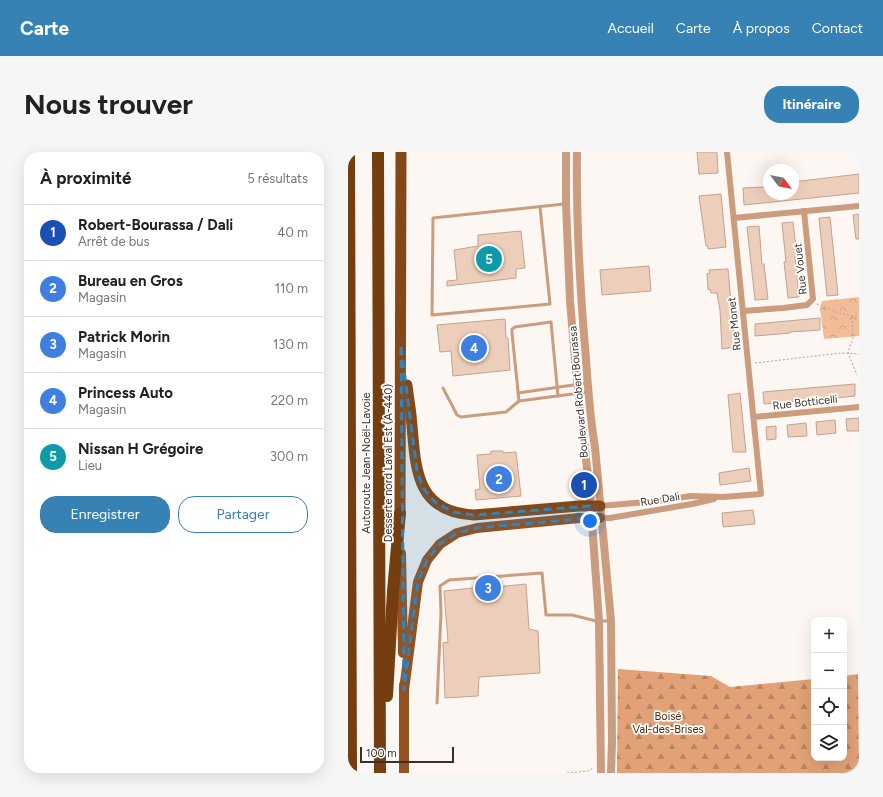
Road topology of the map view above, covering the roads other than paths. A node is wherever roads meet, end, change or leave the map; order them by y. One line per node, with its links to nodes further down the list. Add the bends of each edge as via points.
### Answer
1 (349, 152): 34 (highway, Autoroute Jean-Noël-Lavoie)
2 (378, 152): 35 (highway, Autoroute Jean-Noël-Lavoie)
3 (401, 152): 13 (highway, Desserte nord Laval Est (A-440))
4 (566, 152): 7 (street, Boulevard Robert Bourassa)
5 (577, 152): 14 (street, Boulevard Robert Bourassa, via 580,278)
6 (727, 152): 11 (street, Rue Monet)
7 (566, 204): 9 (lane); 15 (street, Boulevard Robert Bourassa)
8 (859, 206): 10 (street)
9 (540, 207): 9 (lane, via 433,218 432,315 550,304)
10 (804, 211): 11 (street); 12 (street, Rue Vouet, via 813,299 807,305)
11 (734, 218): 12 (street, Rue Monet)
12 (743, 311): 24 (street, Rue Monet)
13 (401, 347): 27 (highway, via 417,470 424,488 436,502 453,512 474,515); 28 (highway, Desserte nord Laval Est (A-440))
14 (587, 383): 15 (lane); 18 (street, Boulevard Robert Bourassa)
15 (577, 384): 17 (lane); 20 (street, Boulevard Robert Bourassa)
16 (443, 388): 22 (lane, via 461,417 506,412)
17 (557, 388): 19 (lane); 19 (lane, via 551,322 512,329); 21 (lane)
18 (588, 392): 20 (lane); 27 (street, Boulevard Robert Bourassa)
19 (518, 393): 22 (lane)
20 (578, 394): 21 (lane); 27 (street, Boulevard Robert Bourassa)
21 (558, 396): 22 (lane)
22 (519, 401)
23 (859, 407): 24 (street, Rue Botticelli)
24 (754, 418): 25 (street, Rue Monet)
25 (761, 494): 26 (street, Rue Dali)
26 (723, 497): 27 (street, Rue Dali, via 691,496); 29 (street, Rue Dali, via 610,518)
27 (595, 506): 29 (street, Boulevard Robert Bourassa)
28 (400, 513): 32 (main road, Desserte nord Laval Est (A-440)); 35 (highway)
29 (596, 518): 30 (street, Boulevard Robert Bourassa); 31 (street, Boulevard Robert Bourassa); 32 (main road, via 476,528 457,533 440,544 427,560 418,582)
30 (599, 621): 31 (lane); 33 (lane, via 572,615 546,615 542,574 449,580 440,586); 37 (street, Boulevard Robert Bourassa)
31 (611, 621): 38 (street, Boulevard Robert Bourassa)
32 (404, 690): 36 (main road, Desserte nord Laval Est (A-440))
33 (437, 703)
34 (351, 773)
35 (381, 773)
36 (404, 773)
37 (601, 773)
38 (611, 773)

